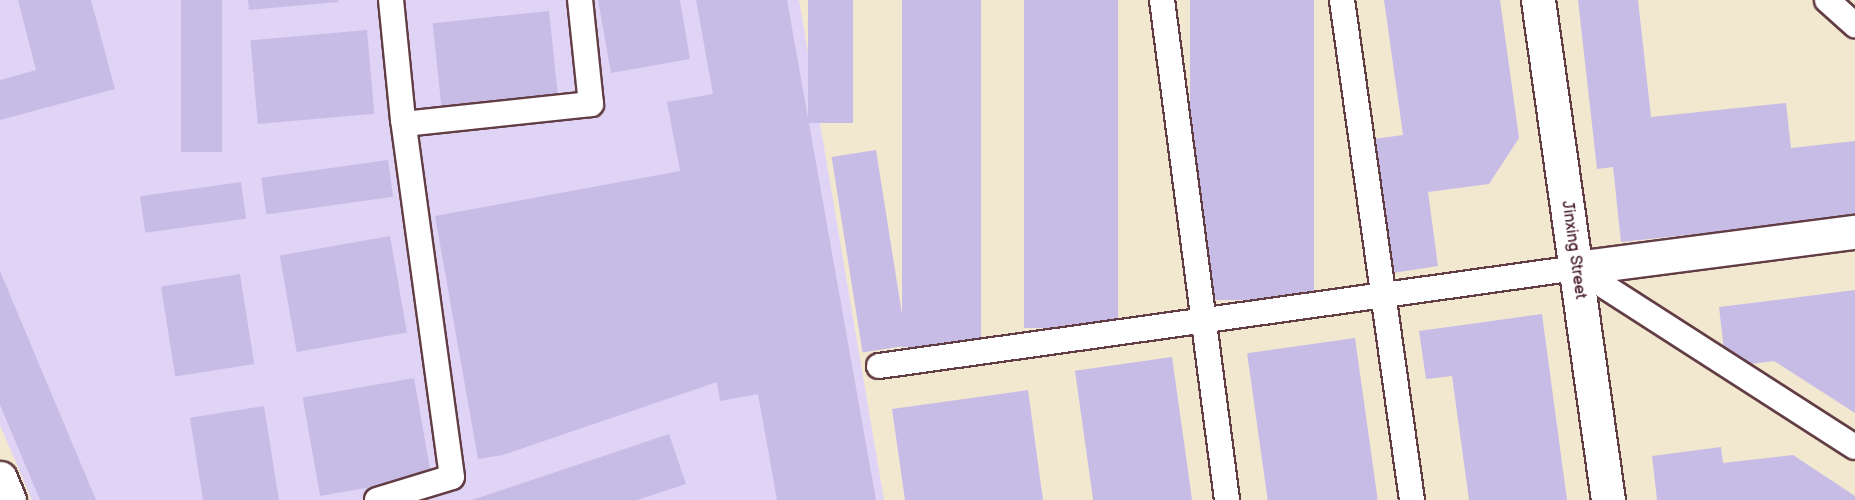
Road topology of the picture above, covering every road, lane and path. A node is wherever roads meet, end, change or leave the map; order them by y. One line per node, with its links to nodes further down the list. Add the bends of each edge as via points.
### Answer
1 (391, 0): 8 (lane)
2 (580, 0): 8 (lane, via 591,104)
3 (1161, 0): 12 (lane)
4 (1342, 0): 11 (lane)
5 (1538, 0): 10 (street, Jinxing Street)
6 (1827, 0): 7 (lane)
7 (1855, 25)
8 (404, 124): 17 (lane, via 452,477)
9 (1855, 232): 10 (street)
10 (1576, 268): 11 (lane); 14 (lane); 20 (street, Jinxing Street)
11 (1383, 295): 12 (lane); 19 (lane)
12 (1204, 320): 13 (lane); 18 (lane)
13 (879, 366)
14 (1855, 447)
15 (0, 478): 16 (street)
16 (9, 500)
17 (377, 500)
18 (1227, 500)
19 (1412, 500)
20 (1608, 500)

